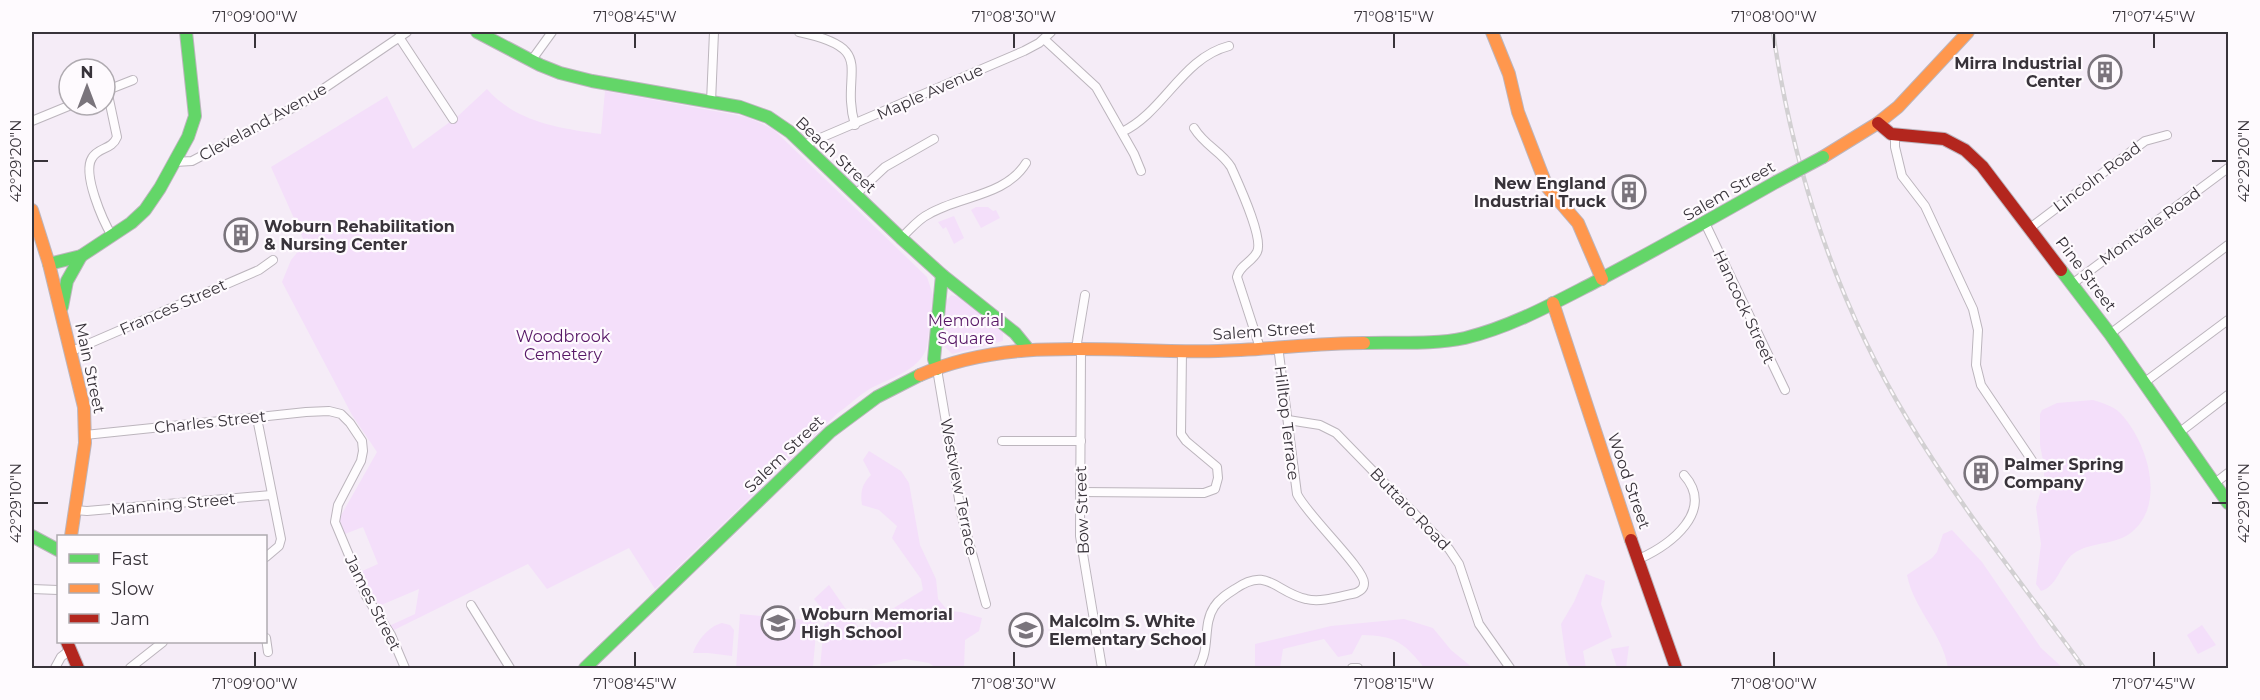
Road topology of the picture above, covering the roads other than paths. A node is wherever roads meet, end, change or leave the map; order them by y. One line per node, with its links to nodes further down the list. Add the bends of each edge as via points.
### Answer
1 (186, 32): 28 (street, via 195,112)
2 (477, 32): 12 (street, Beach Street)
3 (552, 32): 12 (street)
4 (714, 32): 15 (street)
5 (799, 32): 21 (street, via 832,41 849,55)
6 (1052, 32): 10 (street, Maple Avenue)
7 (1492, 32): 44 (street, via 1547,187 1578,223)
8 (1968, 32): 20 (street, Salem Street, via 1915,90)
9 (403, 34): 18 (street); 28 (street, Cleveland Avenue, via 295,107 192,161)
10 (1044, 39): 21 (street, Maple Avenue); 23 (street, via 1094,84)
11 (1229, 46): 23 (street, via 1199,59 1139,121)
12 (531, 61): 15 (street, Beach Street, via 581,79)
13 (133, 80): 14 (street)
14 (117, 87)
15 (711, 102): 27 (street, Beach Street, via 768,117)
16 (57, 111): 19 (street)
17 (112, 117): 36 (street, via 117,137 90,162 90,179)
18 (453, 119)
19 (32, 121)
20 (1878, 123): 25 (street); 34 (street, Salem Street, bridge)
21 (855, 125): 27 (street, Maple Avenue)
22 (1194, 128): 52 (street, via 1203,142 1231,167 1258,236 1257,252 1237,277)
23 (1122, 132): 31 (street)
24 (2168, 135): 35 (street, Lincoln Road, via 2145,141)
25 (1895, 137): 35 (street, Pine Street, via 1936,137 1962,147 1982,166); 68 (street, via 1902,176 1925,206 1973,309 1977,326 1976,369 1981,385)
26 (934, 139): 32 (street, via 885,167)
27 (804, 145): 32 (street, Beach Street)
28 (175, 162): 36 (street, via 145,210)
29 (1026, 163): 37 (street, via 1016,176 993,188 927,214)
30 (2229, 168): 45 (street, Montvale Road)
31 (1141, 171)
32 (855, 195): 37 (street, Beach Street)
33 (32, 210): 42 (street, Main Street)
34 (1705, 223): 44 (street, Salem Street); 59 (street, Hancock Street)
35 (2030, 228): 45 (street, Pine Street)
36 (112, 236): 39 (street)
37 (901, 238): 43 (street, Beach Street)
38 (2229, 244): 50 (street)
39 (81, 256): 41 (street); 42 (street)
40 (273, 260): 55 (street, Frances Street, via 259,270)
41 (72, 268): 42 (street); 48 (street, via 63,295)
42 (50, 269): 48 (street, Main Street)
43 (942, 275): 53 (street, Beach Street, via 1015,333); 57 (street, via 934,357)
44 (1602, 279): 47 (street, Salem Street)
45 (2072, 284): 50 (street, Pine Street)
46 (1085, 295): 54 (street, Bow Street)
47 (1553, 303): 51 (street, Salem Street, via 1464,339); 80 (street, Wood Street)
48 (62, 315): 55 (street, Main Street)
49 (2229, 320): 58 (street)
50 (2110, 334): 58 (street, Pine Street)
51 (1278, 346): 52 (street, Salem Street); 63 (street, Hilltop Terrace)
52 (1260, 348): 56 (street, Salem Street)
53 (1028, 349): 54 (street, Salem Street); 57 (street, Salem Street)
54 (1078, 350): 56 (street, Salem Street); 67 (street, Bow Street)
55 (72, 351): 65 (street, Main Street, via 83,397)
56 (1182, 351): 72 (street, via 1181,434 1216,465 1215,489 1203,493)
57 (937, 369): 83 (street, Westview Terrace, via 962,517); 94 (street, Salem Street, via 877,397 831,432)
58 (2145, 382): 64 (street, Pine Street)
59 (1785, 390)
60 (2229, 395): 64 (street)
61 (335, 412): 62 (street, Charles Street); 92 (street, James Street, via 350,423 362,441 363,451 336,508 335,524 366,596 391,635)
62 (257, 418): 65 (street, Charles Street); 73 (street)
63 (1288, 420): 96 (street, Hilltop Terrace, via 1299,498 1352,562 1364,584 1356,593 1310,600 1265,579 1248,581 1213,609 1205,655); 99 (street, Buttaro Road, via 1320,425 1336,433 1449,549 1461,568 1479,624)
64 (2180, 432): 71 (street, Pine Street)
65 (85, 435): 75 (street, Main Street)
66 (1002, 441): 67 (street)
67 (1081, 441): 72 (street, Bow Street)
68 (2033, 462)
69 (2229, 473): 71 (street)
70 (1684, 475): 80 (street, via 1694,493 1691,517 1681,530)
71 (2215, 483): 74 (street, Pine Street)
72 (1080, 492): 95 (street, Bow Street, via 1080,536)
73 (272, 495): 75 (street, Manning Street); 79 (street, via 281,542)
74 (2229, 503)
75 (75, 510): 76 (street, Main Street)
76 (71, 535)
77 (32, 536): 78 (street)
78 (57, 549)
79 (267, 556)
80 (1639, 559): 100 (street, Wood Street)
81 (32, 589): 82 (street)
82 (57, 590)
83 (986, 604)
84 (471, 605): 93 (street)
85 (162, 643): 91 (street)
86 (267, 643): 88 (street)
87 (68, 646): 89 (street); 90 (street)
88 (268, 652)
89 (55, 669)
90 (78, 669)
91 (130, 669)
92 (405, 669)
93 (510, 669)
94 (585, 669)
95 (1102, 669)
96 (1198, 669)
97 (1352, 669): 98 (street)
98 (1358, 669)
99 (1510, 669)
100 (1676, 669)

